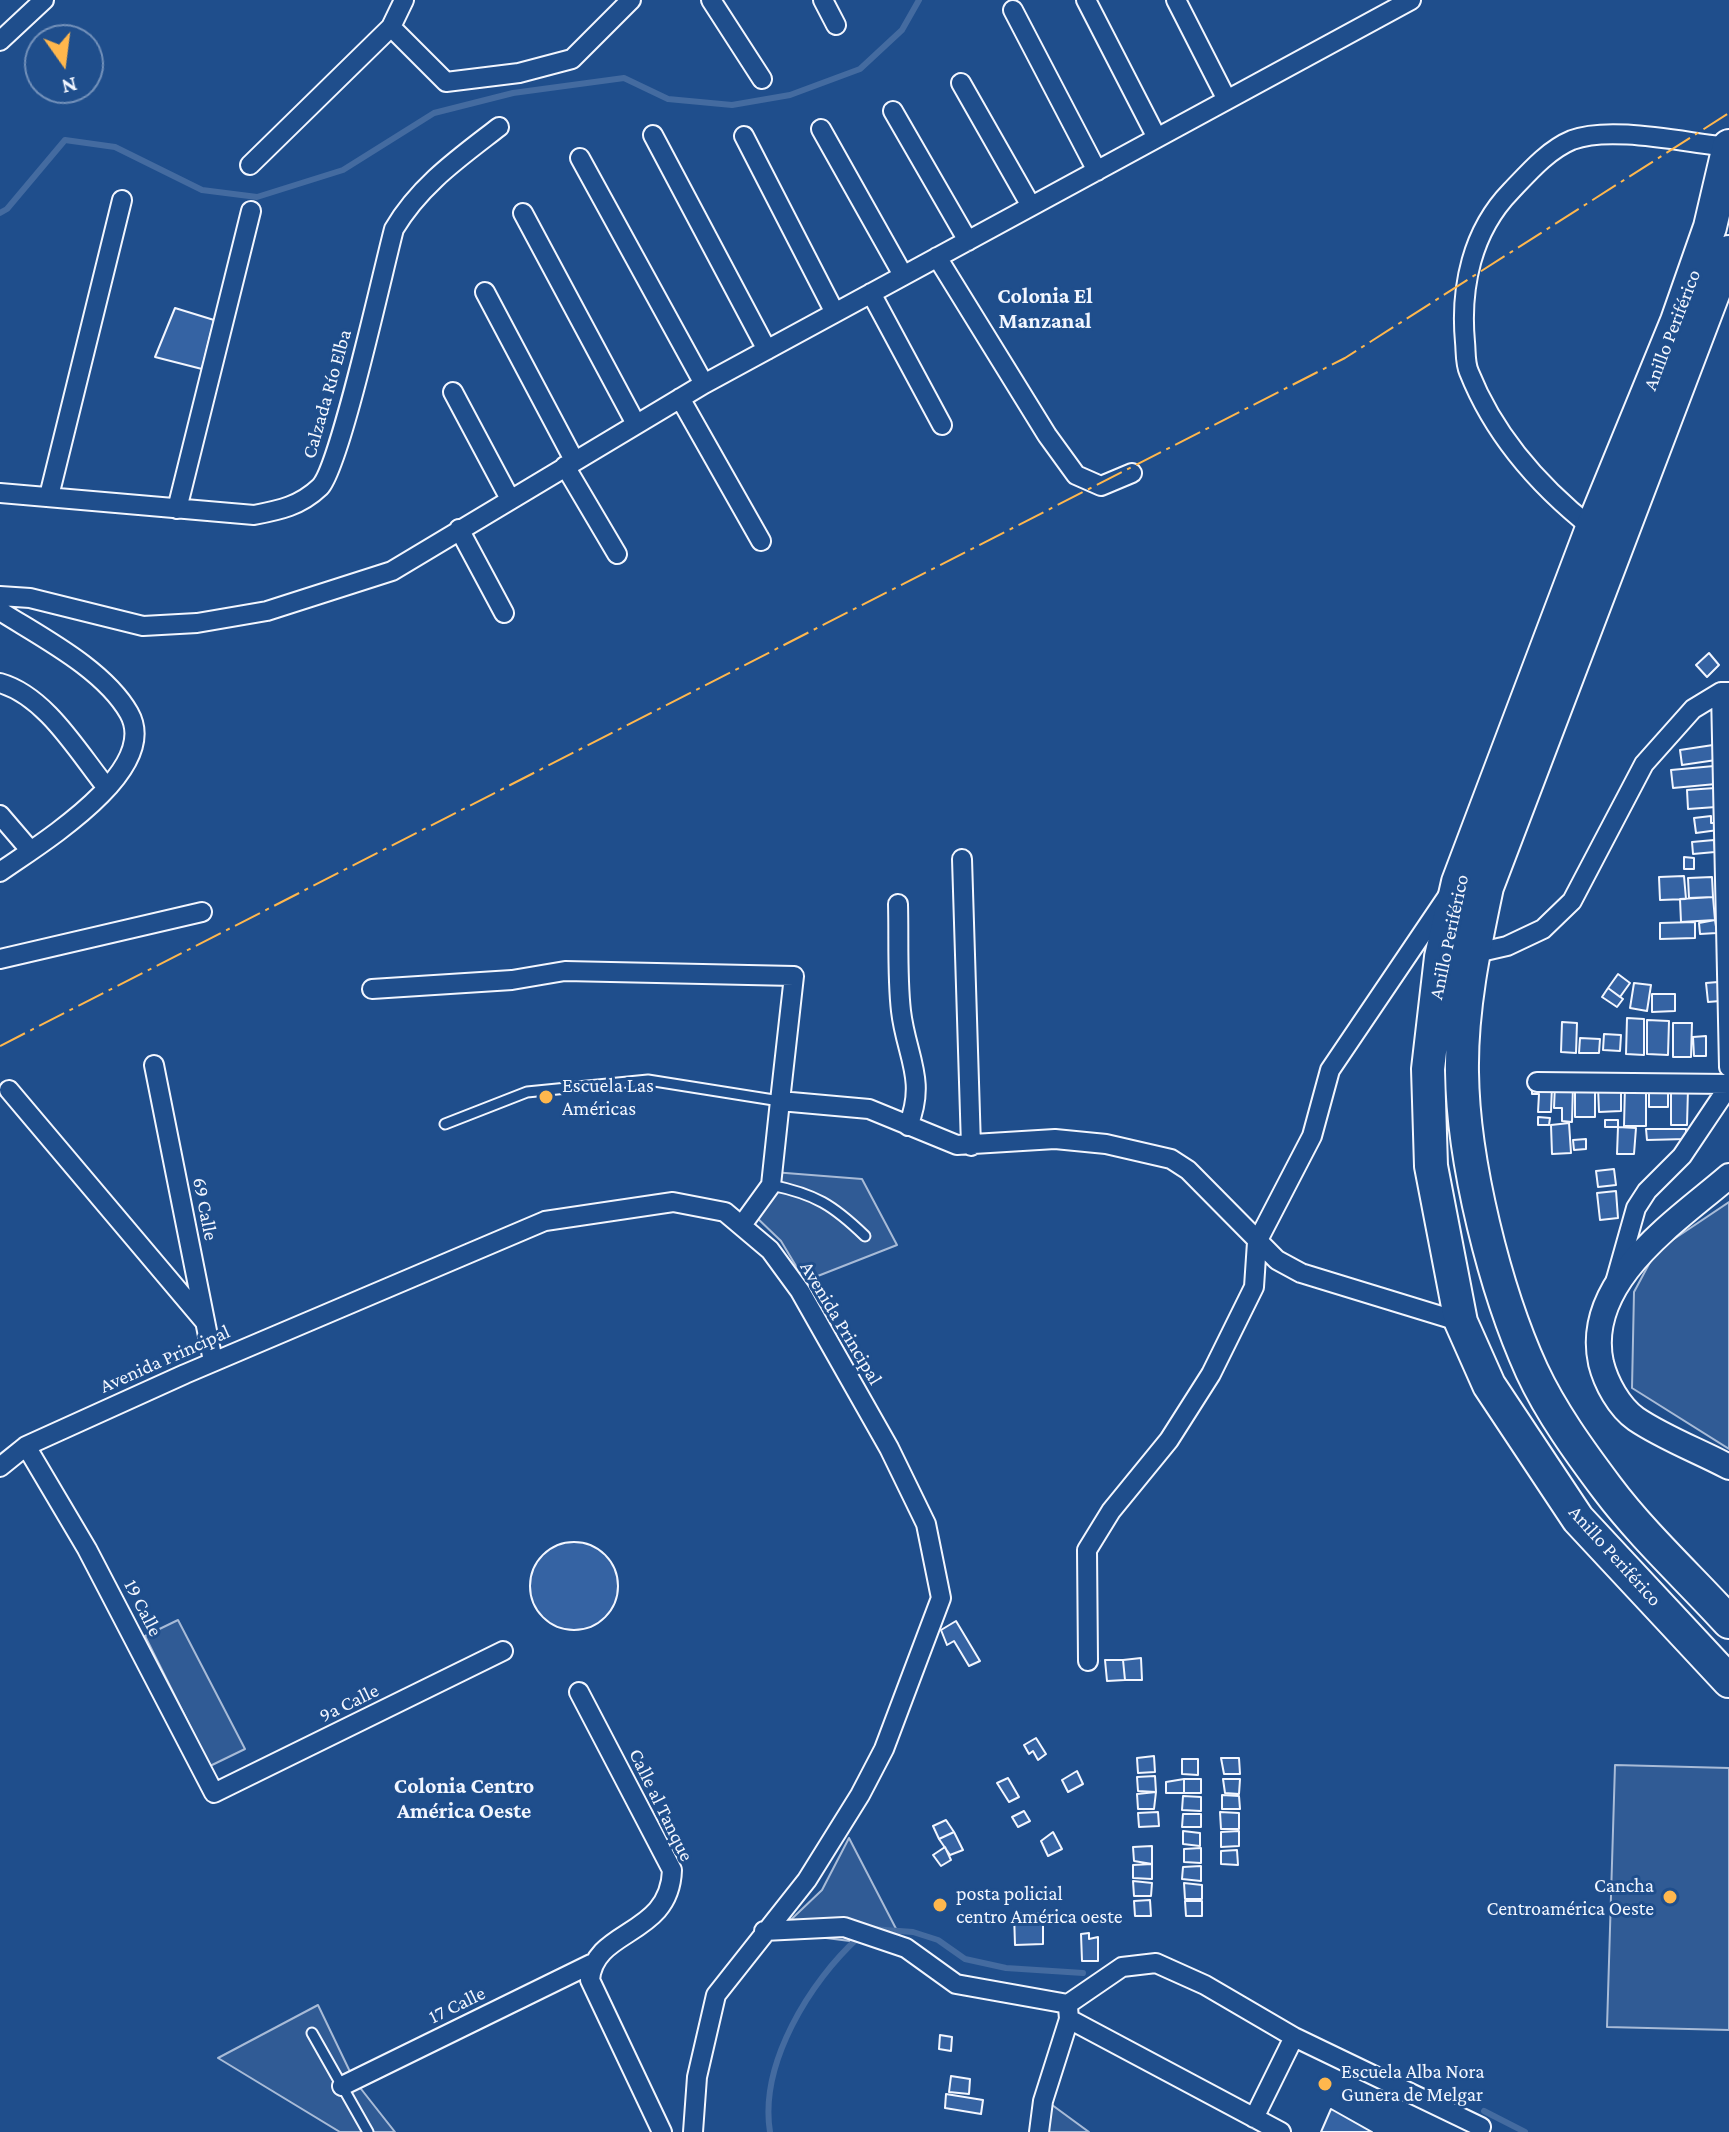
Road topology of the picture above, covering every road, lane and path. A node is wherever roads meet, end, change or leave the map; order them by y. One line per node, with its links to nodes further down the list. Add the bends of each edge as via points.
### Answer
1 (44, 0): 12 (street)
2 (404, 0): 11 (street)
3 (631, 0): 11 (street, via 572,59 479,79 446,82)
4 (711, 0): 13 (street)
5 (823, 0): 10 (street)
6 (1086, 0): 21 (street)
7 (1176, 0): 15 (street)
8 (1411, 0): 15 (street)
9 (1013, 10): 25 (street)
10 (836, 25)
11 (391, 27): 24 (street)
12 (0, 41)
13 (762, 79)
14 (961, 83): 27 (street)
15 (1227, 100): 21 (street)
16 (893, 111): 30 (street)
17 (499, 127): 48 (street, Calzada Río Elba, via 437,175 409,203 394,229 323,485 295,507 254,515)
18 (821, 129): 33 (street)
19 (653, 135): 37 (street)
20 (744, 136): 36 (street)
21 (1157, 138): 25 (street)
22 (1729, 146): 49 (highway, Anillo Periférico, via 1710,227 1677,321); 49 (street, via 1613,135 1572,140 1551,152 1500,203 1467,271 1468,370 1521,461 1554,498)
23 (580, 158): 38 (street)
24 (250, 165)
25 (1097, 171): 27 (street)
26 (122, 200): 46 (street)
27 (1031, 206): 30 (street)
28 (251, 211): 48 (street)
29 (523, 213): 41 (street)
30 (968, 241): 32 (street)
31 (1729, 252): 67 (highway, Anillo Periférico, via 1487,887)
32 (937, 257): 33 (street); 44 (street, via 1027,406 1076,475 1101,486)
33 (903, 275): 35 (street)
34 (485, 292): 43 (street)
35 (871, 293): 36 (street); 42 (street)
36 (835, 313): 37 (street)
37 (767, 350): 38 (street)
38 (704, 384): 40 (street)
39 (453, 392): 47 (street)
40 (680, 398): 41 (street); 51 (street)
41 (636, 424): 43 (street)
42 (942, 425)
43 (569, 463): 47 (street); 52 (street)
44 (1132, 473)
45 (0, 493): 46 (street, Calzada Río Elba)
46 (49, 496): 48 (street, Calzada Río Elba)
47 (510, 499): 50 (street)
48 (177, 509)
49 (1592, 528): 63 (highway, Anillo Periférico)
50 (459, 529): 53 (street, via 392,571 267,611 197,623 143,626 30,598); 55 (street)
51 (761, 541)
52 (617, 554)
53 (0, 596)
54 (0, 611): 58 (street, via 74,657 130,714 135,741)
55 (504, 613)
56 (0, 683): 58 (street, via 18,688 40,706)
57 (1725, 692): 65 (street); 67 (street, via 1693,709 1644,764 1572,901 1543,929 1507,946)
58 (107, 788): 60 (street)
59 (0, 815): 60 (street)
60 (30, 850): 62 (street)
61 (962, 859): 78 (street)
62 (0, 872)
63 (1458, 882): 83 (street, via 1330,1070 1312,1136); 86 (highway, Anillo Periférico, via 1441,957 1428,1069 1431,1166)
64 (898, 904): 77 (street, via 901,1012 917,1073)
65 (1726, 905): 71 (street)
66 (202, 912): 68 (street)
67 (1472, 954): 91 (highway, Anillo Periférico, via 1462,1071 1465,1122 1501,1285 1532,1371 1609,1490)
68 (0, 959)
69 (372, 989): 75 (street, via 512,980 565,971 794,976)
70 (154, 1065): 85 (street, 69 Calle)
71 (1729, 1067)
72 (1537, 1082): 73 (street)
73 (1729, 1085): 84 (street, via 1682,1156 1636,1208)
74 (9, 1090): 85 (street)
75 (780, 1101): 76 (lane, via 648,1080 527,1092); 77 (street, via 869,1109); 80 (street)
76 (445, 1124)
77 (908, 1126): 78 (street)
78 (971, 1146): 83 (street, via 1055,1139 1171,1159)
79 (1729, 1176): 84 (street, via 1665,1228)
80 (771, 1185): 81 (street); 82 (lane, via 806,1192 837,1209)
81 (742, 1225): 87 (street, Avenida Principal, via 725,1212 673,1202 545,1221); 97 (street, Avenida Principal, via 770,1250 800,1291 889,1448 926,1524 941,1598 884,1749 860,1795 807,1880)
82 (865, 1236)
83 (1257, 1242): 86 (street, via 1301,1273); 93 (street, via 1254,1287 1211,1374 1087,1550)
84 (1612, 1293): 90 (street, via 1602,1320 1599,1356 1605,1380 1635,1418)
85 (205, 1322): 87 (street, 69 Calle)
86 (1461, 1322): 94 (highway, Anillo Periférico, via 1489,1385 1578,1519)
87 (213, 1361): 88 (street, Avenida Principal)
88 (26, 1446): 89 (street, Avenida Principal); 96 (street, 19 Calle, via 87,1549)
89 (0, 1467)
90 (1729, 1467)
91 (1729, 1622)
92 (503, 1651): 96 (street, 9a Calle)
93 (1088, 1661)
94 (1729, 1681)
95 (579, 1692): 98 (street, Calle al Tanque, via 672,1870 671,1891 662,1908)
96 (214, 1793)
97 (764, 1931): 99 (street, via 844,1927 879,1936 906,1948 956,1984); 107 (street, Avenida Principal, via 712,2005 697,2077)
98 (591, 1964): 102 (street, 17 Calle); 106 (street, via 590,1980)
99 (1068, 2012): 101 (street, via 1122,1967 1156,1963); 103 (street); 108 (street)
100 (312, 2033): 102 (lane)
101 (1294, 2037): 103 (street); 104 (street)
102 (342, 2086): 105 (lane)
103 (1254, 2118): 109 (street)
104 (1481, 2127)
105 (368, 2132)
106 (662, 2132)
107 (693, 2132)
108 (1039, 2132)
109 (1281, 2132)

